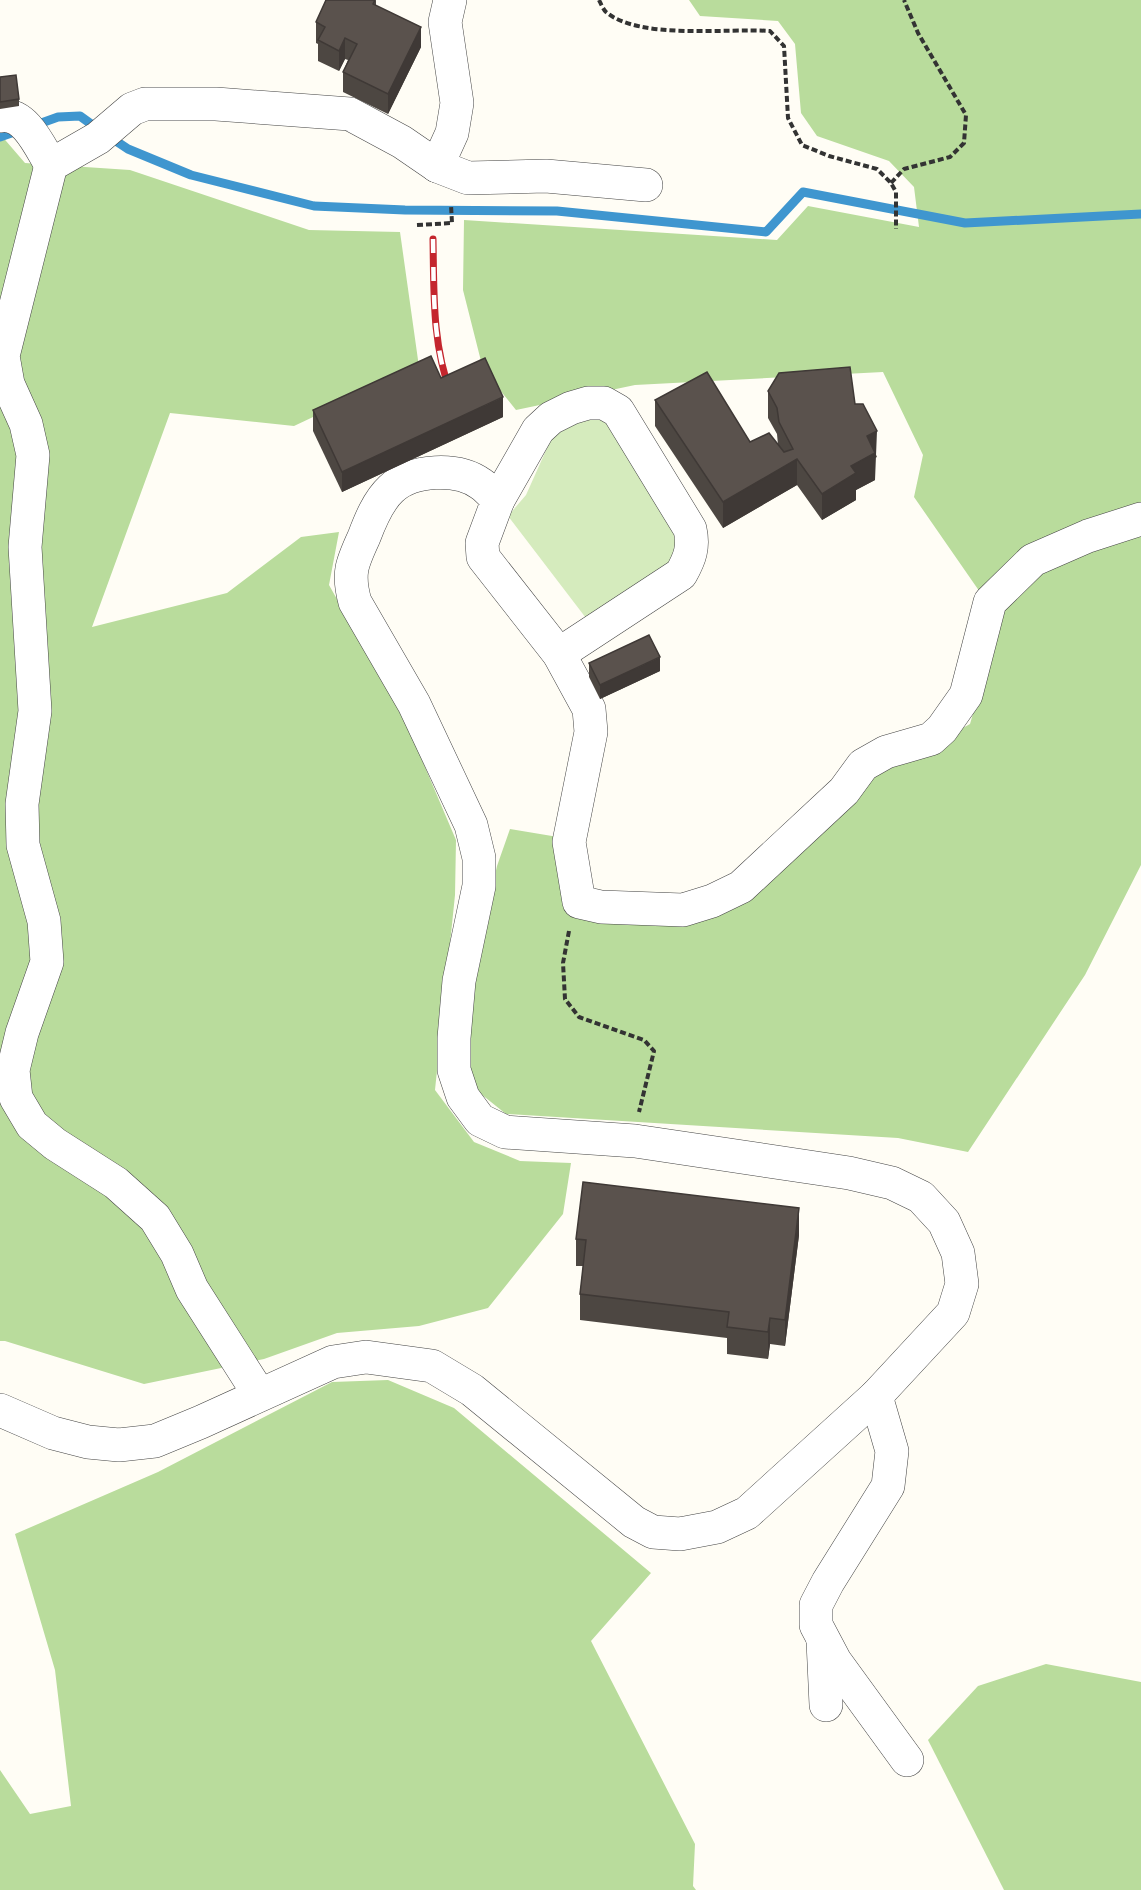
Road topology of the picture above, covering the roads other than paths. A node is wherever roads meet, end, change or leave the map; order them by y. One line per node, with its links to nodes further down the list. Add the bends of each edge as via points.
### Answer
1 (450, 0): 4 (street, via 445,22 457,104 452,133)
2 (0, 116): 3 (street, via 17,117)
3 (51, 165): 4 (street, via 145,104 216,104 350,114); 9 (street, via 3,356 8,384 26,424 33,454 25,547 35,711 22,804 23,845 45,921 46,962 14,1070 16,1098 32,1125 116,1184 155,1218 192,1289)
4 (436, 166): 5 (street, via 468,178 546,176)
5 (646, 185)
6 (498, 500): 8 (street, via 482,543 483,557); 8 (street, via 538,430 551,418 588,403 604,403 618,411 690,528 693,543 681,574); 10 (street, via 480,483 456,475 429,472 413,476 391,489 373,514 351,567 355,602 419,714 471,825 479,858 479,886 455,1017 454,1071 463,1097 480,1120 504,1132 635,1141 849,1173 891,1183 921,1197 944,1222 958,1253 962,1284 953,1313)
7 (1141, 519): 8 (street, via 1033,560 990,602 966,695 942,729 931,739 886,752 863,765 844,791 741,887 683,910 601,907 579,902 569,842 591,732 589,708)
8 (559, 654)
9 (259, 1394): 10 (street, via 333,1362 366,1357 432,1366 472,1390 634,1522 653,1532 680,1534 717,1527 747,1513); 11 (street, via 155,1441 118,1446 53,1433)
10 (876, 1396): 12 (street, via 892,1451 888,1486 816,1605 816,1625)
11 (0, 1410)
12 (822, 1636): 13 (street); 14 (street, via 835,1661)
13 (826, 1705)
14 (907, 1760)

